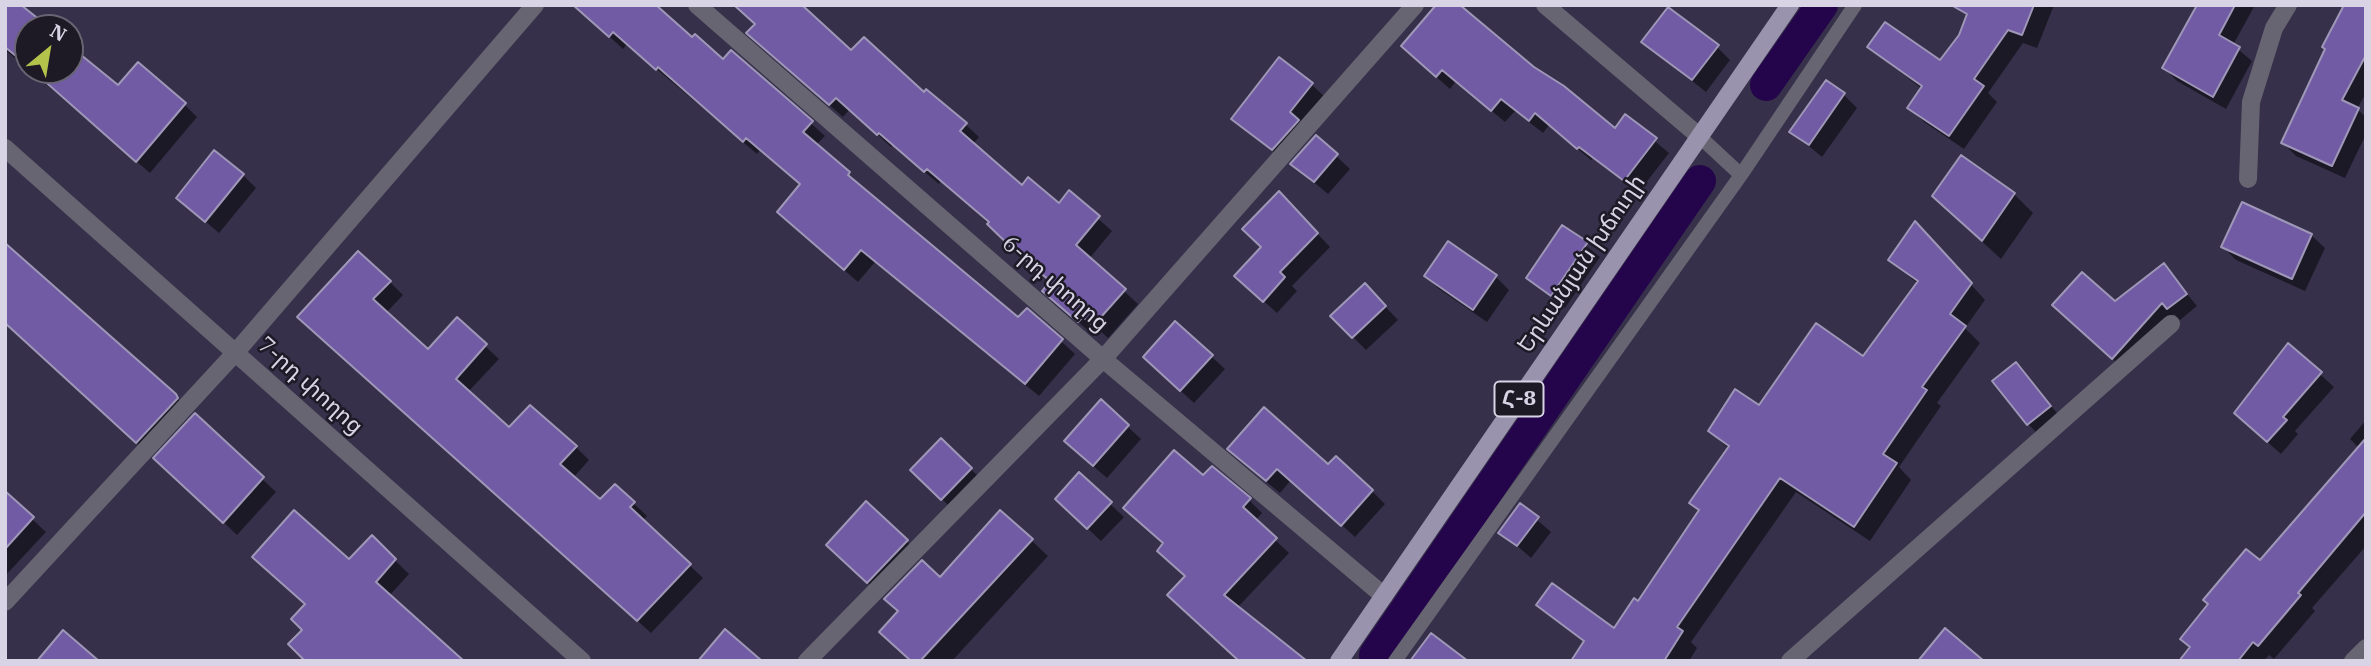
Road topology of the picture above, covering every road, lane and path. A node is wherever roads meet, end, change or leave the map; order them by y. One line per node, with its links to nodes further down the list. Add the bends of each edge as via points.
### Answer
1 (535, 5): 13 (street)
2 (697, 5): 14 (street, 6-րդ փողոց)
3 (1415, 5): 14 (street)
4 (1545, 5): 8 (street)
5 (1790, 5): 8 (main road, Հ-8)
6 (1855, 5): 10 (lane)
7 (2288, 5): 11 (street, via 2274,29 2251,102)
8 (1699, 136): 10 (lane); 15 (main road, Երևանյան խճուղի / Հ-8)
9 (5, 148): 13 (street, 7-րդ փողոց)
10 (1741, 175): 21 (lane)
11 (2248, 179)
12 (2171, 324): 22 (street)
13 (236, 352): 16 (street); 19 (street, 7-րդ փողոց)
14 (1103, 359): 15 (street, 6-րդ փողոց); 20 (street)
15 (1384, 596): 18 (main road, Երևանյան խճուղի / Հ-8)
16 (5, 602)
17 (2366, 648): 23 (street)
18 (1345, 659)
19 (582, 661)
20 (807, 661)
21 (1395, 661)
22 (1790, 661)
23 (2353, 661)

